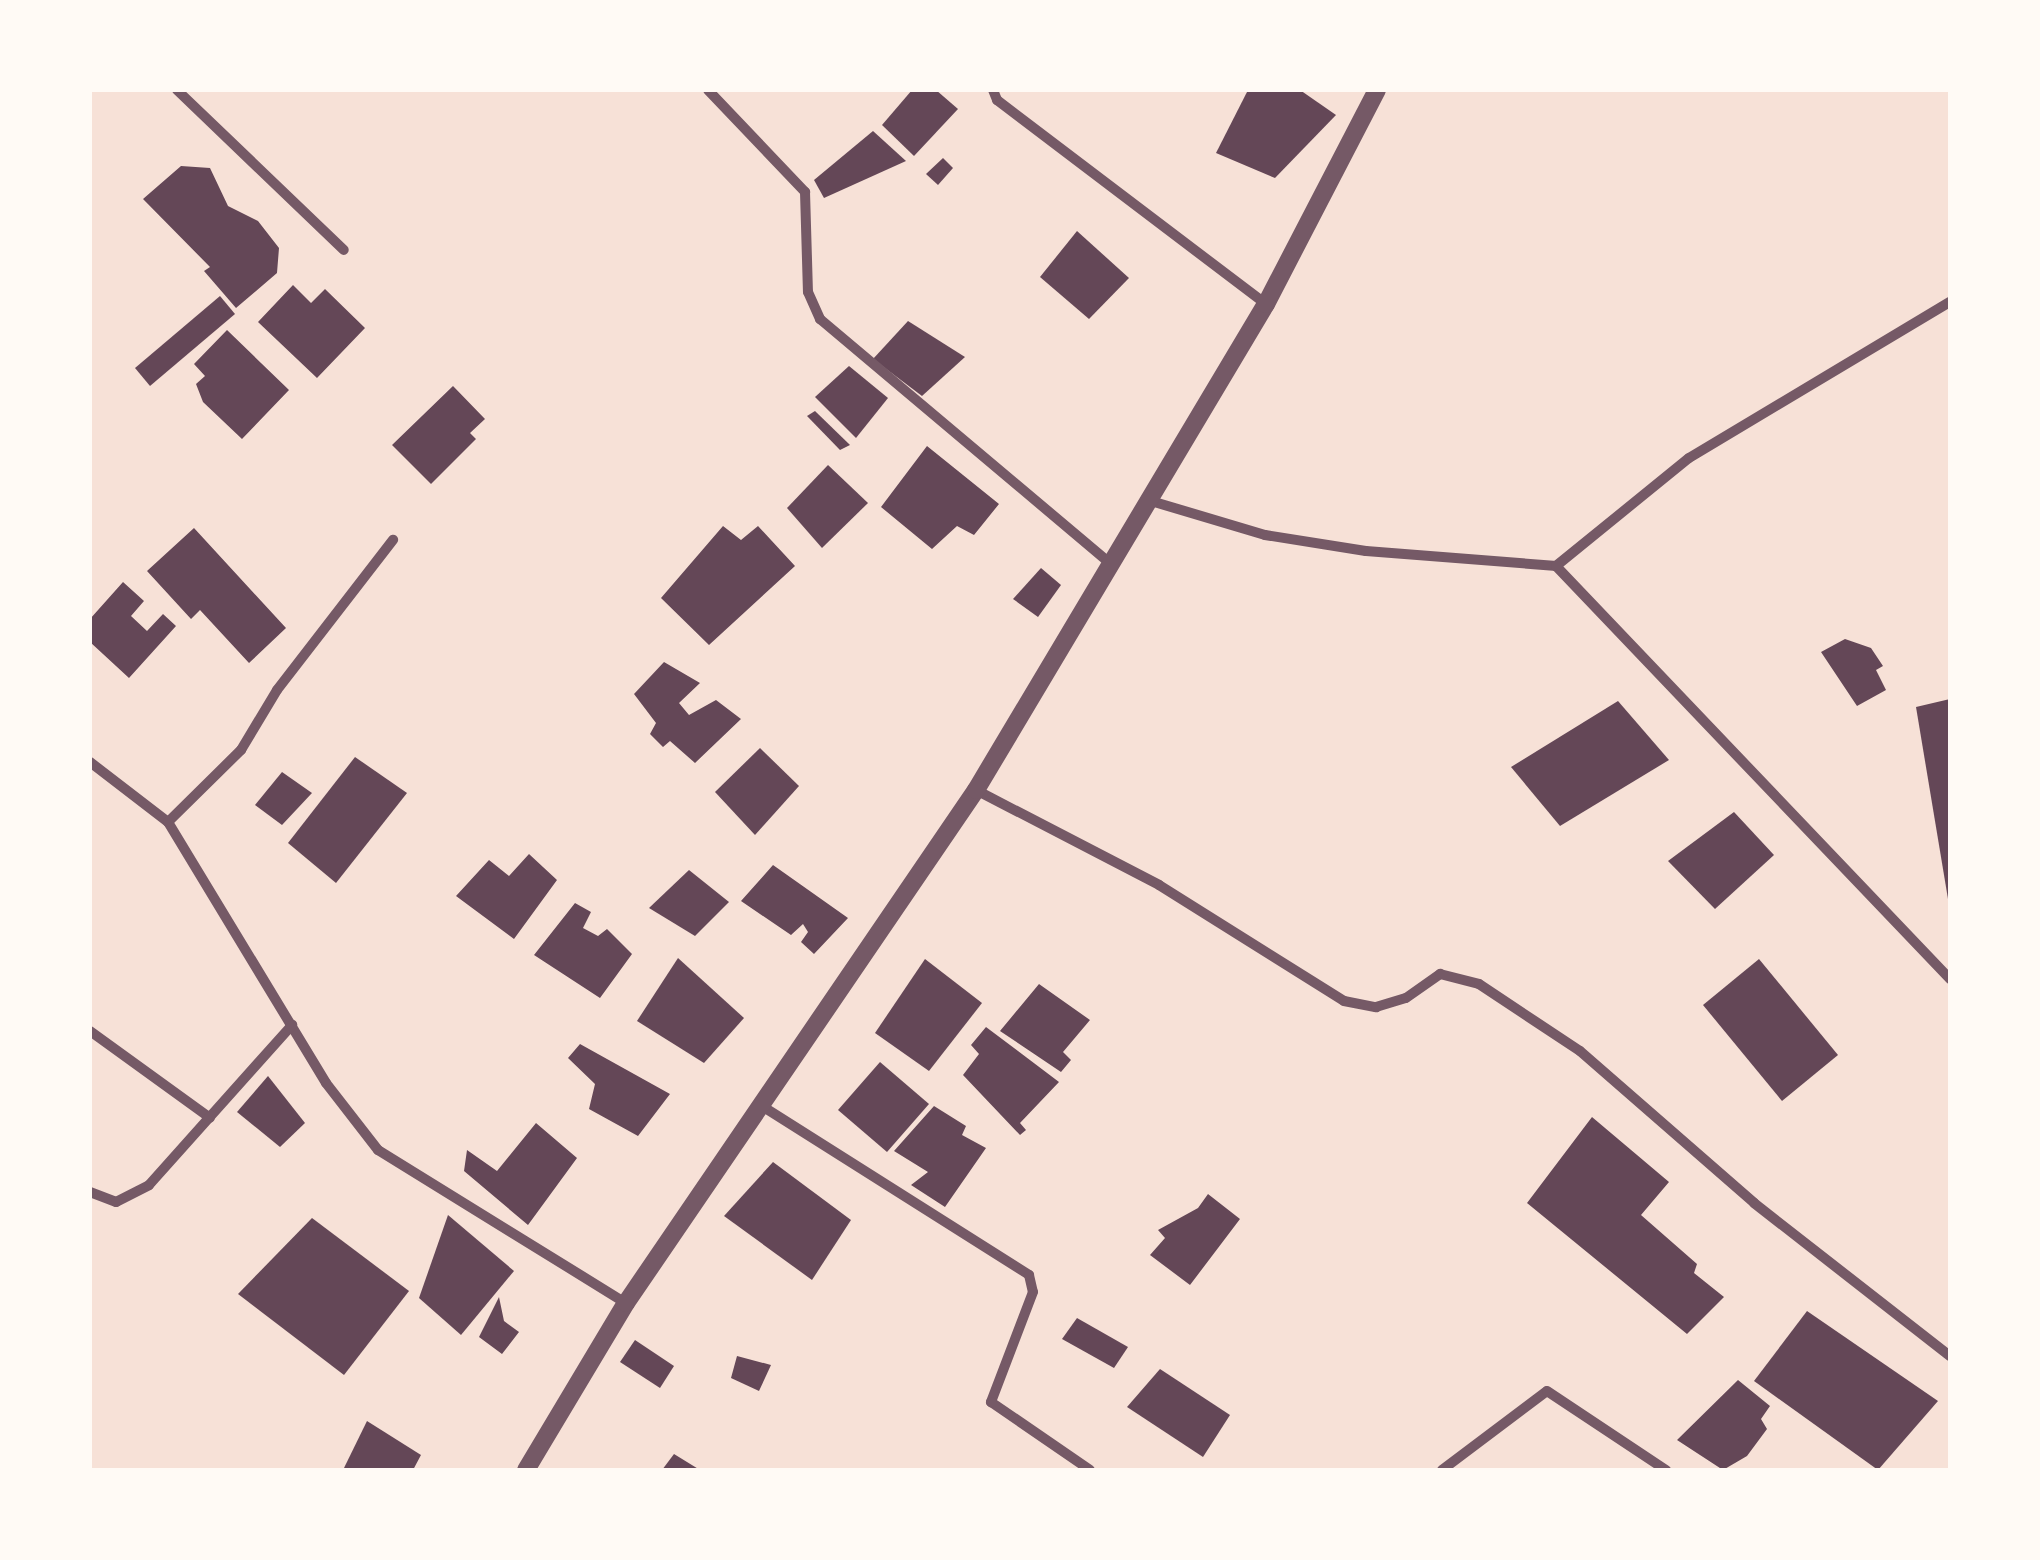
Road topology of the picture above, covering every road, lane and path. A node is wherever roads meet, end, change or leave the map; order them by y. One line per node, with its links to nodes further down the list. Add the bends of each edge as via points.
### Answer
1 (177, 90): 5 (street)
2 (708, 90): 10 (street, via 805,192 808,292 820,319)
3 (993, 90): 7 (street, via 997,100)
4 (1377, 90): 7 (street)
5 (344, 250)
6 (1950, 302): 11 (street, via 1689,458)
7 (1266, 304): 8 (street)
8 (1151, 501): 10 (street); 11 (street, via 1282,538)
9 (394, 540): 14 (street, via 277,690 241,750)
10 (1112, 566): 13 (street)
11 (1556, 566): 15 (street)
12 (90, 762): 14 (street)
13 (976, 790): 18 (street); 22 (street, via 1159,885 1344,1001 1376,1007 1406,998 1440,974 1480,984 1580,1051 1754,1204)
14 (168, 822): 16 (street)
15 (1950, 979)
16 (292, 1025): 19 (street); 21 (street, via 378,1150)
17 (90, 1031): 19 (street)
18 (762, 1106): 21 (street); 24 (street, via 1029,1275 1032,1292 991,1402)
19 (210, 1118): 20 (street, via 149,1185 116,1202)
20 (90, 1192)
21 (626, 1303): 23 (street)
22 (1950, 1356)
23 (526, 1470)
24 (1090, 1470)
25 (1442, 1470): 26 (street, via 1547,1391)
26 (1666, 1470)

